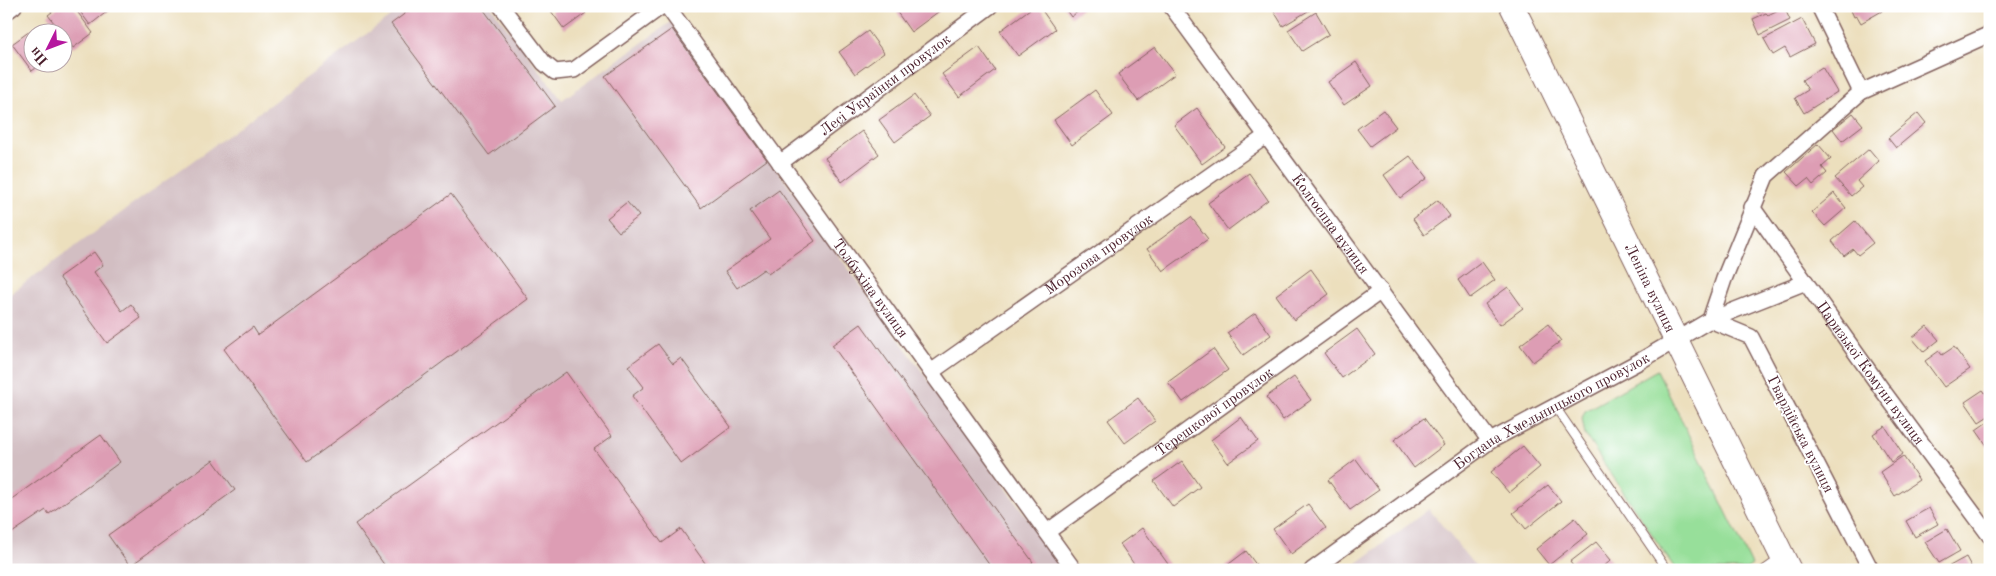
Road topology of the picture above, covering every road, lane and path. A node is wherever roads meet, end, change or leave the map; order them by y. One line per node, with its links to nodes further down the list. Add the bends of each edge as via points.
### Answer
1 (14, 6): 9 (street)
2 (501, 6): 3 (street, via 544,63 555,72 574,70)
3 (662, 6)
4 (667, 6): 13 (street, Толбухіна вулиця)
5 (990, 6): 13 (street, Лесі Українки провулок)
6 (1171, 6): 12 (street, Колгоспна вулиця)
7 (1512, 6): 18 (main road, Леніна вулиця)
8 (1819, 6): 11 (street)
9 (6, 12)
10 (1990, 34): 11 (street)
11 (1862, 92): 14 (street, via 1766,176)
12 (1266, 136): 16 (street, Колгоспна вулиця); 19 (street, Морозова провулок)
13 (780, 163): 19 (street, Толбухіна вулиця)
14 (1752, 207): 15 (street, Паризької Комуни вулиця); 17 (street)
15 (1806, 282): 17 (street, Богдана Хмельницького провулок); 23 (street, Паризької Комуни вулиця)
16 (1381, 291): 21 (street, Колгоспна вулиця); 22 (street, Терешкової провулок)
17 (1710, 320): 18 (street, Богдана Хмельницького провулок); 28 (street, Гвардійська вулиця, via 1751,337)
18 (1677, 340): 20 (street, Богдана Хмельницького провулок); 24 (main road, Леніна вулиця)
19 (931, 372): 22 (street, Толбухіна вулиця)
20 (1554, 406): 21 (street, Богдана Хмельницького провулок); 27 (lane)
21 (1490, 441): 26 (street, Богдана Хмельницького провулок)
22 (1047, 532): 25 (street, Толбухіна вулиця)
23 (1990, 536)
24 (1779, 565)
25 (1074, 570)
26 (1312, 570)
27 (1667, 570)
28 (1870, 570)

